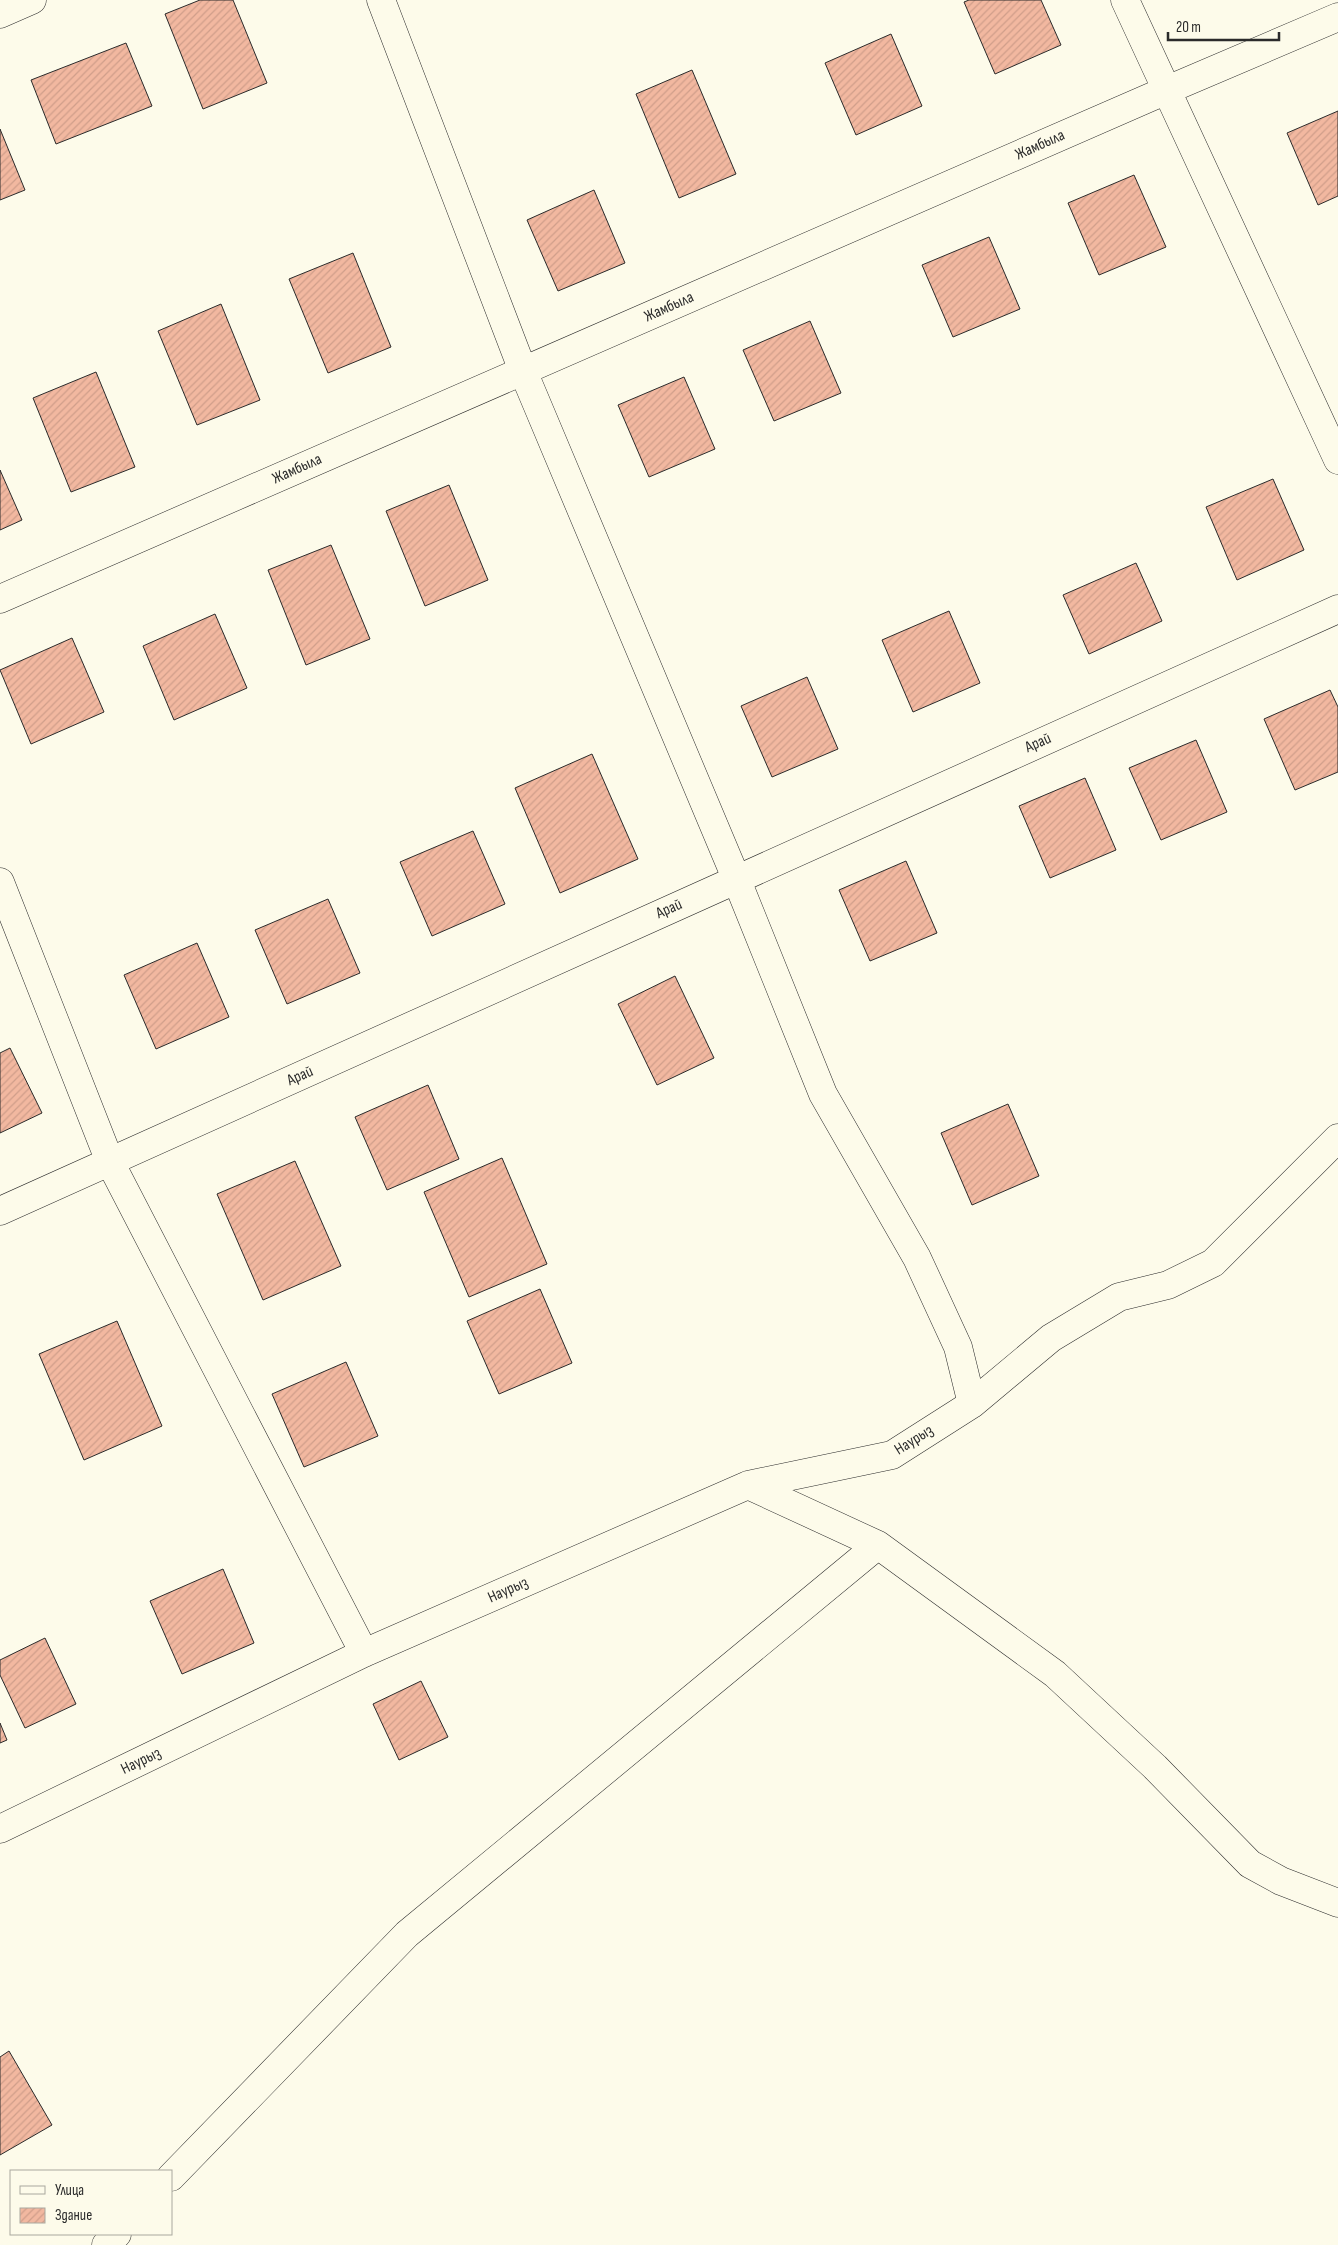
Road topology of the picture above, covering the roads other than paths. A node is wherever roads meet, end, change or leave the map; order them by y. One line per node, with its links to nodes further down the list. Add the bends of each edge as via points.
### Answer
1 (32, 0): 4 (street)
2 (380, 0): 7 (street)
3 (1125, 0): 6 (street)
4 (0, 14)
5 (1338, 18): 6 (street, Жамбыла)
6 (1167, 90): 7 (street, Жамбыла); 8 (street)
7 (523, 371): 9 (street, Жамбыла); 11 (street)
8 (1338, 460)
9 (0, 599)
10 (1338, 609): 11 (street, Арай)
11 (736, 878): 14 (street, Арай); 16 (street, via 823,1094 917,1258 958,1347)
12 (0, 882): 14 (street)
13 (1338, 1138): 16 (street, Наурыз, via 1213,1263 1168,1285 1119,1297 1051,1338)
14 (110, 1162): 15 (street, Арай); 19 (street)
15 (0, 1211)
16 (972, 1404): 17 (street, Наурыз, via 892,1455)
17 (748, 1484): 18 (street); 19 (street, Наурыз)
18 (878, 1545): 21 (street, via 1055,1674 1156,1766 1250,1864); 22 (street, via 407,1934)
19 (364, 1653): 20 (street, Наурыз)
20 (0, 1829)
21 (1338, 1903)
22 (172, 2177)
23 (116, 2235): 24 (street)
24 (106, 2245)

